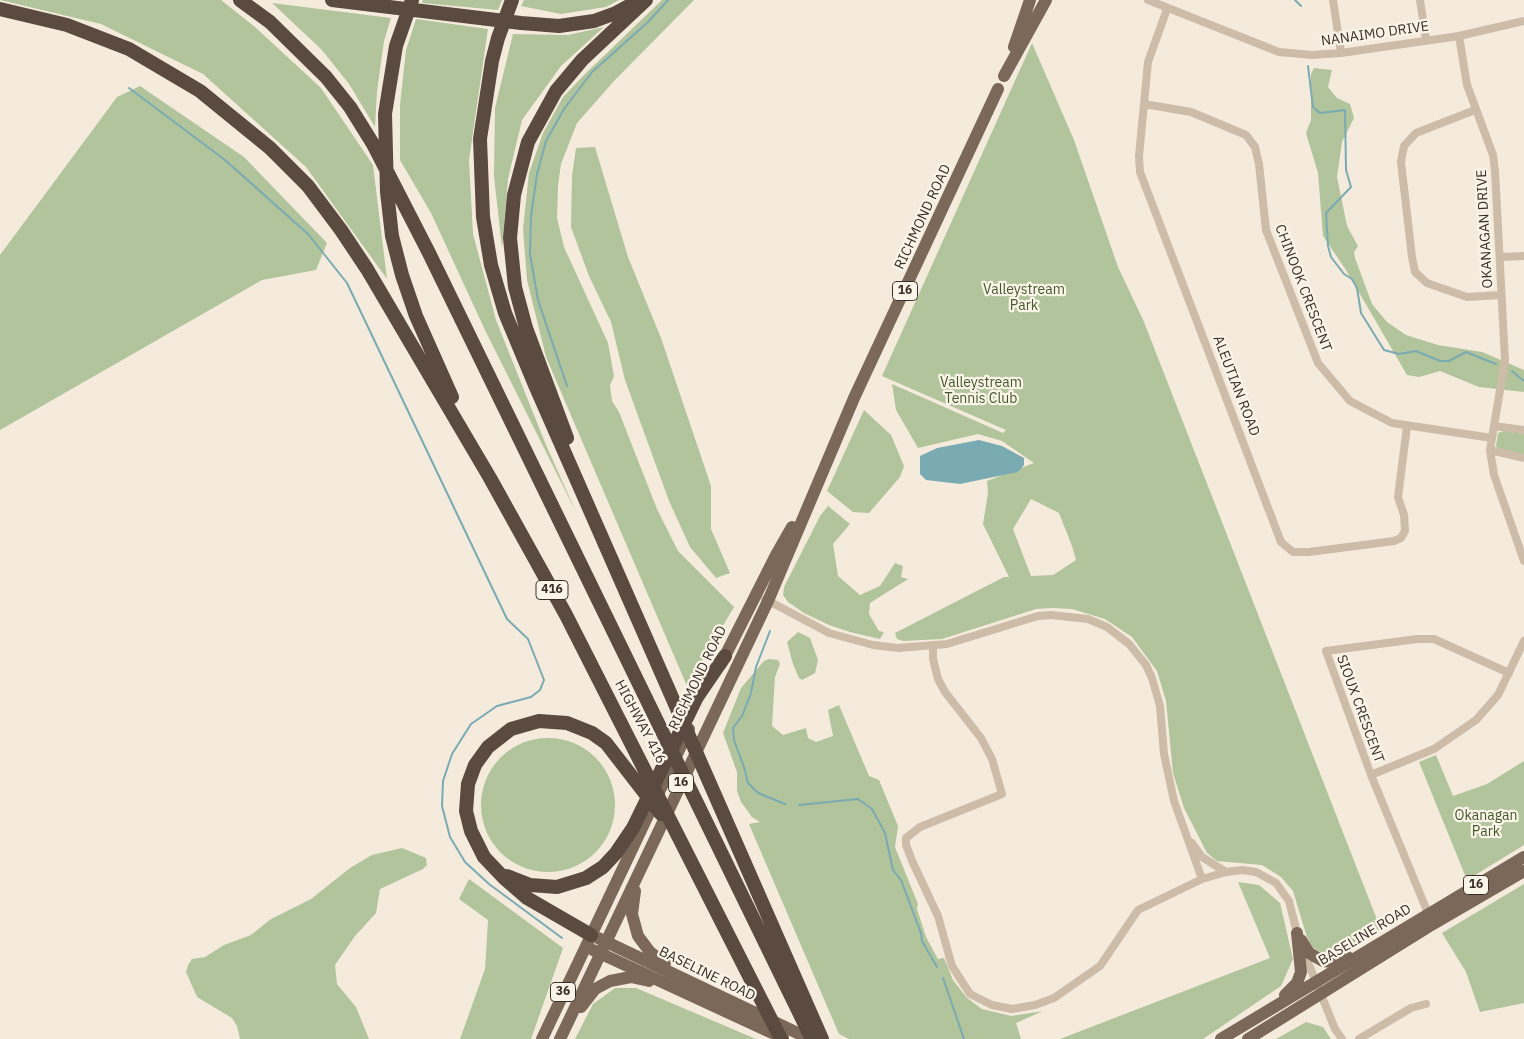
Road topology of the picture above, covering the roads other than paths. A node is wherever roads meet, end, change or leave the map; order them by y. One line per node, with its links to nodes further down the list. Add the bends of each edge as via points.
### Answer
1 (240, 0): 64 (highway, via 270,22 326,77 374,144)
2 (332, 0): 4 (highway, via 558,26 605,18)
3 (412, 0): 30 (highway, via 400,32 385,114 384,152 391,228 416,316)
4 (640, 0)
5 (646, 0): 33 (highway, via 573,69 547,104 520,168 510,238 515,287 526,328)
6 (1030, 0): 7 (main road, via 1004,76)
7 (1046, 0)
8 (1148, 0): 13 (street, NANAIMO DRIVE)
9 (1333, 0): 17 (street)
10 (1420, 0): 16 (street)
11 (511, 3): 33 (highway, via 498,38 485,97 480,140 483,217 491,265 505,313)
12 (0, 9): 30 (highway, via 67,25 129,49 200,91 270,148 308,186 341,230)
13 (1167, 9): 17 (street, NANAIMO DRIVE, via 1279,52); 19 (street, ALEUTIAN ROAD, via 1148,62)
14 (1524, 21): 15 (street, NANAIMO DRIVE)
15 (1459, 36): 16 (street, NANAIMO DRIVE); 20 (street, OKANAGAN DRIVE, via 1467,85)
16 (1426, 40): 17 (street, NANAIMO DRIVE)
17 (1342, 53)
18 (998, 89): 34 (main road, RICHMOND ROAD / 16)
19 (1144, 104): 24 (street, CHINOOK CRESCENT, via 1191,112 1246,135 1255,148 1259,164 1266,230 1318,363 1350,401 1376,416); 24 (street, ALEUTIAN ROAD, via 1140,172 1282,542 1293,552 1309,552 1401,538 1405,531 1404,515 1398,497)
20 (1475, 110): 22 (street, OKANAGAN DRIVE, via 1493,155); 23 (street, via 1416,133 1404,146 1401,162 1412,257 1415,272 1427,284 1467,297)
21 (1524, 256): 22 (street)
22 (1501, 258): 23 (street, OKANAGAN DRIVE)
23 (1501, 295): 25 (street, OKANAGAN DRIVE, via 1505,360)
24 (1407, 426): 27 (street, CHINOOK CRESCENT)
25 (1494, 426): 26 (street); 27 (street, OKANAGAN DRIVE)
26 (1524, 430)
27 (1492, 438): 28 (street, OKANAGAN DRIVE)
28 (1490, 450): 29 (street); 31 (street, OKANAGAN DRIVE, via 1494,475)
29 (1524, 458)
30 (490, 478): 42 (highway, HIGHWAY 416 / 416, via 566,615)
31 (1521, 545): 32 (street, OKANAGAN DRIVE)
32 (1524, 561)
33 (626, 590): 65 (highway)
34 (763, 597): 36 (street, via 829,633 846,638 898,648); 37 (main road, RICHMOND ROAD / 16); 43 (main road, RICHMOND ROAD / 16, via 710,721)
35 (1523, 645): 38 (street)
36 (933, 646): 41 (street, via 1051,615 1088,619 1117,634 1138,653 1152,678 1160,706 1164,754 1172,794); 48 (street, via 938,679 981,738 992,759 1002,794 920,827 906,838 906,845 938,916 952,966 970,994 992,1005 1012,1009 1054,998 1100,966 1138,910)
37 (725, 656): 40 (highway, via 699,700)
38 (1509, 672): 39 (street, via 1498,695 1463,731 1434,749); 39 (street, SIOUX CRESCENT, via 1434,639 1326,651)
39 (1371, 775): 49 (street, SIOUX CRESCENT)
40 (640, 823): 45 (highway, via 603,867 576,883 557,887 530,885); 51 (main road)
41 (1187, 835): 47 (street, via 1202,857); 48 (street)
42 (683, 846): 45 (highway, via 619,756 600,738 567,723 539,721 516,727 496,739 481,755 471,774 466,802 468,821 480,849); 62 (highway, HIGHWAY 416 / 416)
43 (648, 851): 53 (main road, RICHMOND ROAD / 16); 57 (main road, via 632,906 638,936 657,958)
44 (1524, 857): 49 (main road, BASELINE ROAD / 16)
45 (492, 866): 51 (highway, via 512,886)
46 (1524, 871): 49 (main road, BASELINE ROAD / 16)
47 (1226, 872): 48 (street); 50 (street, via 1256,872 1276,883 1289,901)
48 (1202, 879)
49 (1430, 919): 52 (main road, BASELINE ROAD / 16); 56 (main road, BASELINE ROAD / 16)
50 (1297, 933): 52 (main road, via 1308,954 1323,961 1341,960); 54 (street); 59 (main road, via 1302,966 1297,982)
51 (589, 940): 53 (main road, BASELINE ROAD); 60 (main road, 36)
52 (1376, 946): 54 (main road, BASELINE ROAD / 16)
53 (603, 947): 55 (main road, BASELINE ROAD); 57 (main road, BASELINE ROAD); 61 (main road, 36)
54 (1315, 983): 56 (street); 59 (main road, BASELINE ROAD / 16)
55 (676, 988): 61 (main road, via 631,977 604,983 590,994); 63 (main road, BASELINE ROAD)
56 (1321, 996): 67 (main road, BASELINE ROAD / 16); 68 (street)
57 (727, 1000): 64 (main road, BASELINE ROAD)
58 (1426, 1004): 69 (street, via 1411,1008)
59 (1258, 1017): 66 (main road, BASELINE ROAD / 16)
60 (542, 1039)
61 (560, 1039)
62 (781, 1039)
63 (786, 1039)
64 (811, 1039)
65 (822, 1039)
66 (1221, 1039)
67 (1248, 1039)
68 (1342, 1039)
69 (1360, 1039)

